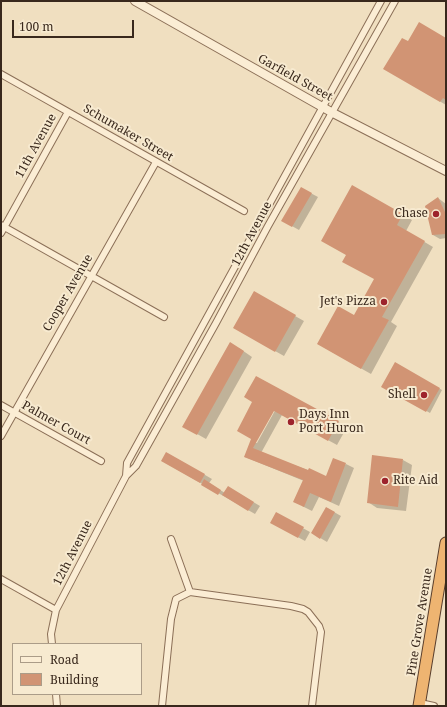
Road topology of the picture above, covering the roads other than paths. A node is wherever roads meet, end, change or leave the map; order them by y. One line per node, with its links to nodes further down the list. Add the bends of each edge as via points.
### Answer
1 (135, 1): 5 (street, Garfield Street)
2 (381, 1): 5 (street, 12th Avenue)
3 (395, 1): 7 (street, 12th Avenue)
4 (1, 74): 6 (street, Schumaker Street)
5 (323, 107): 7 (street, Garfield Street); 19 (street, 12th Avenue, via 127,463)
6 (68, 112): 8 (street, Schumaker Street); 11 (street, 11th Avenue)
7 (333, 113): 9 (street, Garfield Street); 19 (street, 12th Avenue, via 136,466)
8 (156, 162): 10 (street, Schumaker Street); 13 (street, Cooper Avenue)
9 (446, 171)
10 (244, 211)
11 (3, 226): 12 (street, 11th Avenue); 13 (street)
12 (1, 233)
13 (91, 276): 14 (street); 16 (street, Cooper Avenue)
14 (164, 317)
15 (1, 405): 16 (street, Palmer Court)
16 (13, 412): 17 (street, Cooper Avenue); 18 (street, Palmer Court)
17 (1, 436)
18 (101, 461)
19 (126, 476): 24 (street, 12th Avenue)
20 (171, 539): 23 (street)
21 (446, 543): 27 (highway, Pine Grove Avenue)
22 (1, 579): 24 (street)
23 (190, 592): 29 (street, via 176,599 171,619); 30 (street, via 302,609 312,616 321,634)
24 (56, 610): 25 (street, 12th Avenue, via 51,634)
25 (52, 643)
26 (56, 695): 28 (street)
27 (420, 704): 31 (street)
28 (57, 706)
29 (162, 706)
30 (312, 706)
31 (434, 706)

